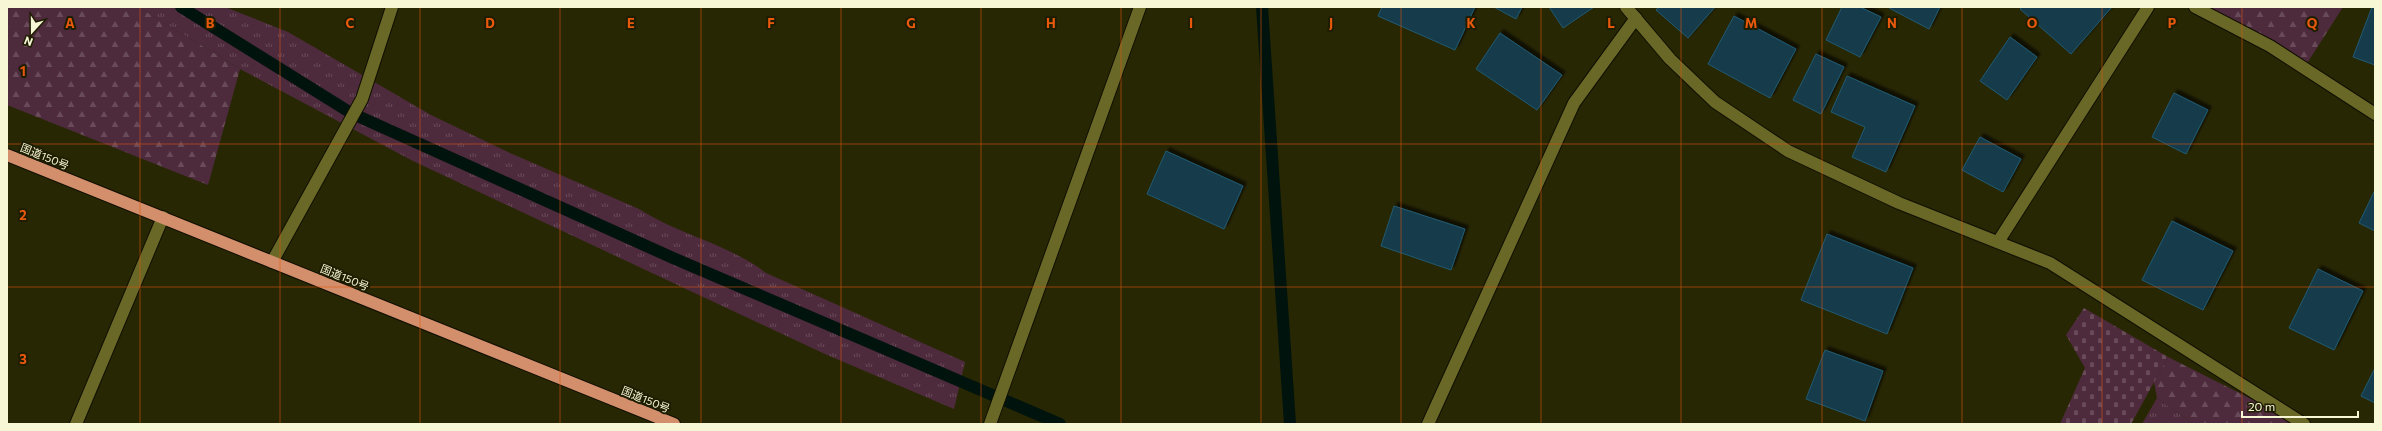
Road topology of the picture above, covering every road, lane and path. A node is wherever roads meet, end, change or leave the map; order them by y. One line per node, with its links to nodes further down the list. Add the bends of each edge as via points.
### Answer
1 (392, 7): 11 (street, via 362,99)
2 (1140, 7): 14 (street)
3 (1626, 7): 6 (street)
4 (2148, 7): 10 (street)
5 (2196, 7): 7 (street, via 2270,46)
6 (1636, 18): 10 (street, via 1670,59 1715,102 1788,151 1899,203); 15 (street, via 1574,103)
7 (2375, 114)
8 (7, 155): 9 (highway, 国道150号)
9 (163, 217): 11 (highway, 国道150号); 12 (street)
10 (1998, 242): 16 (street, via 2050,264)
11 (272, 262): 13 (highway, 国道150号)
12 (76, 424)
13 (674, 424)
14 (990, 424)
15 (1428, 424)
16 (2304, 424)

